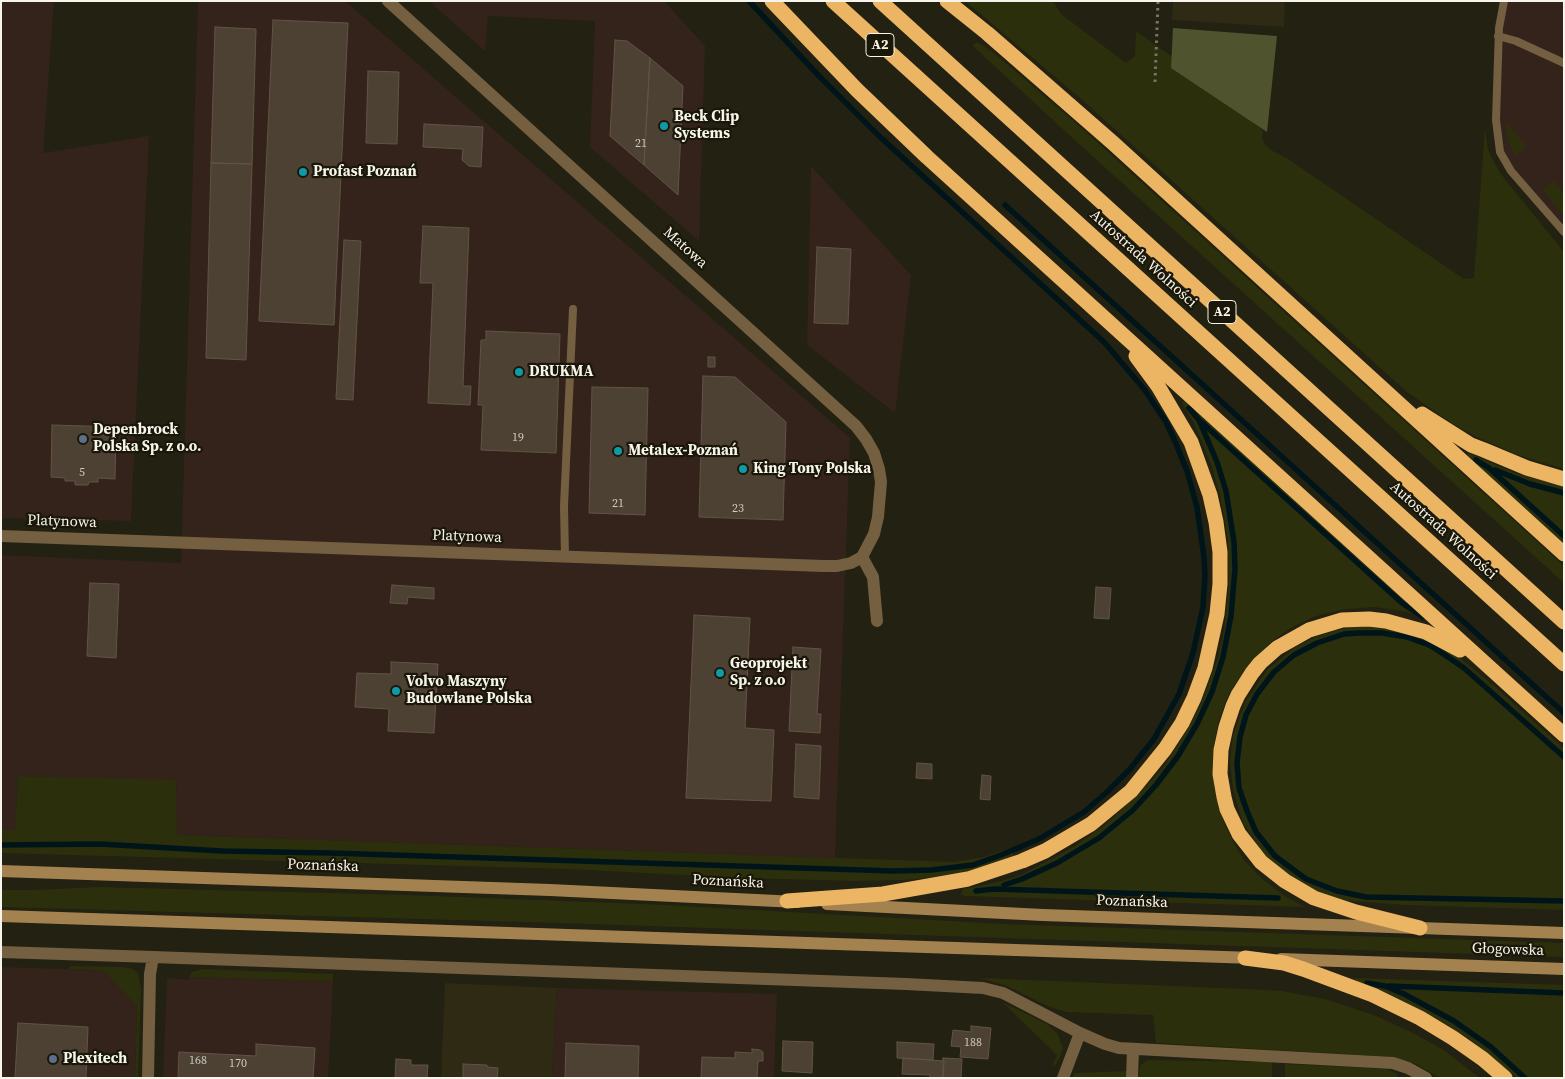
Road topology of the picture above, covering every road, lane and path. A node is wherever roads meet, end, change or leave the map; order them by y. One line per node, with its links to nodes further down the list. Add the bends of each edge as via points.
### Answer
1 (388, 1): 19 (street, Matowa, via 856,426 874,453 881,482 874,534)
2 (772, 1): 13 (highway, via 894,126)
3 (833, 1): 22 (highway, Autostrada Wolności / A2)
4 (880, 1): 21 (highway, Autostrada Wolności / A2)
5 (947, 1): 14 (highway, via 1113,143)
6 (1158, 1): 10 (path)
7 (1504, 1): 8 (lane)
8 (1498, 36): 9 (lane); 11 (lane, via 1496,120 1500,152)
9 (1564, 63)
10 (1155, 82)
11 (1564, 232)
12 (574, 309): 18 (lane, via 564,506)
13 (1106, 320): 23 (highway); 26 (highway, via 1148,372 1178,418 1201,467 1216,522 1220,552 1217,614 1205,668 1182,723 1166,749 1124,796 1091,824 1045,852 968,879 883,894)
14 (1387, 392): 15 (highway, via 1471,445 1520,466); 17 (highway)
15 (1564, 479)
16 (1, 536): 18 (street, Platynowa)
17 (1564, 554)
18 (565, 557): 19 (street, Platynowa, via 823,566 851,563)
19 (862, 557): 20 (street, via 873,577)
20 (878, 621)
21 (1564, 622)
22 (1564, 664)
23 (1502, 680): 24 (highway); 28 (highway, via 1460,650 1426,632 1386,621 1355,619 1330,622 1277,648 1252,673 1238,694 1226,727 1221,781 1227,810 1239,834 1261,862 1314,898)
24 (1564, 735)
25 (1, 871): 26 (main road, Poznańska)
26 (787, 901): 28 (main road, Poznańska, via 1043,915)
27 (1, 916): 33 (main road)
28 (1420, 928): 29 (main road, Poznańska)
29 (1452, 929): 30 (main road, Głogowska)
30 (1564, 933)
31 (1, 952): 32 (street)
32 (153, 957): 35 (street, via 970,987 1004,993); 37 (street)
33 (1245, 958): 34 (main road, Głogowska); 41 (highway, via 1284,963 1382,999 1453,1038)
34 (1564, 969)
35 (1080, 1033): 36 (street, via 1105,1044); 38 (street)
36 (1133, 1049): 39 (street); 40 (street, via 1393,1063)
37 (148, 1078)
38 (1064, 1078)
39 (1132, 1078)
40 (1426, 1078)
41 (1505, 1078)

